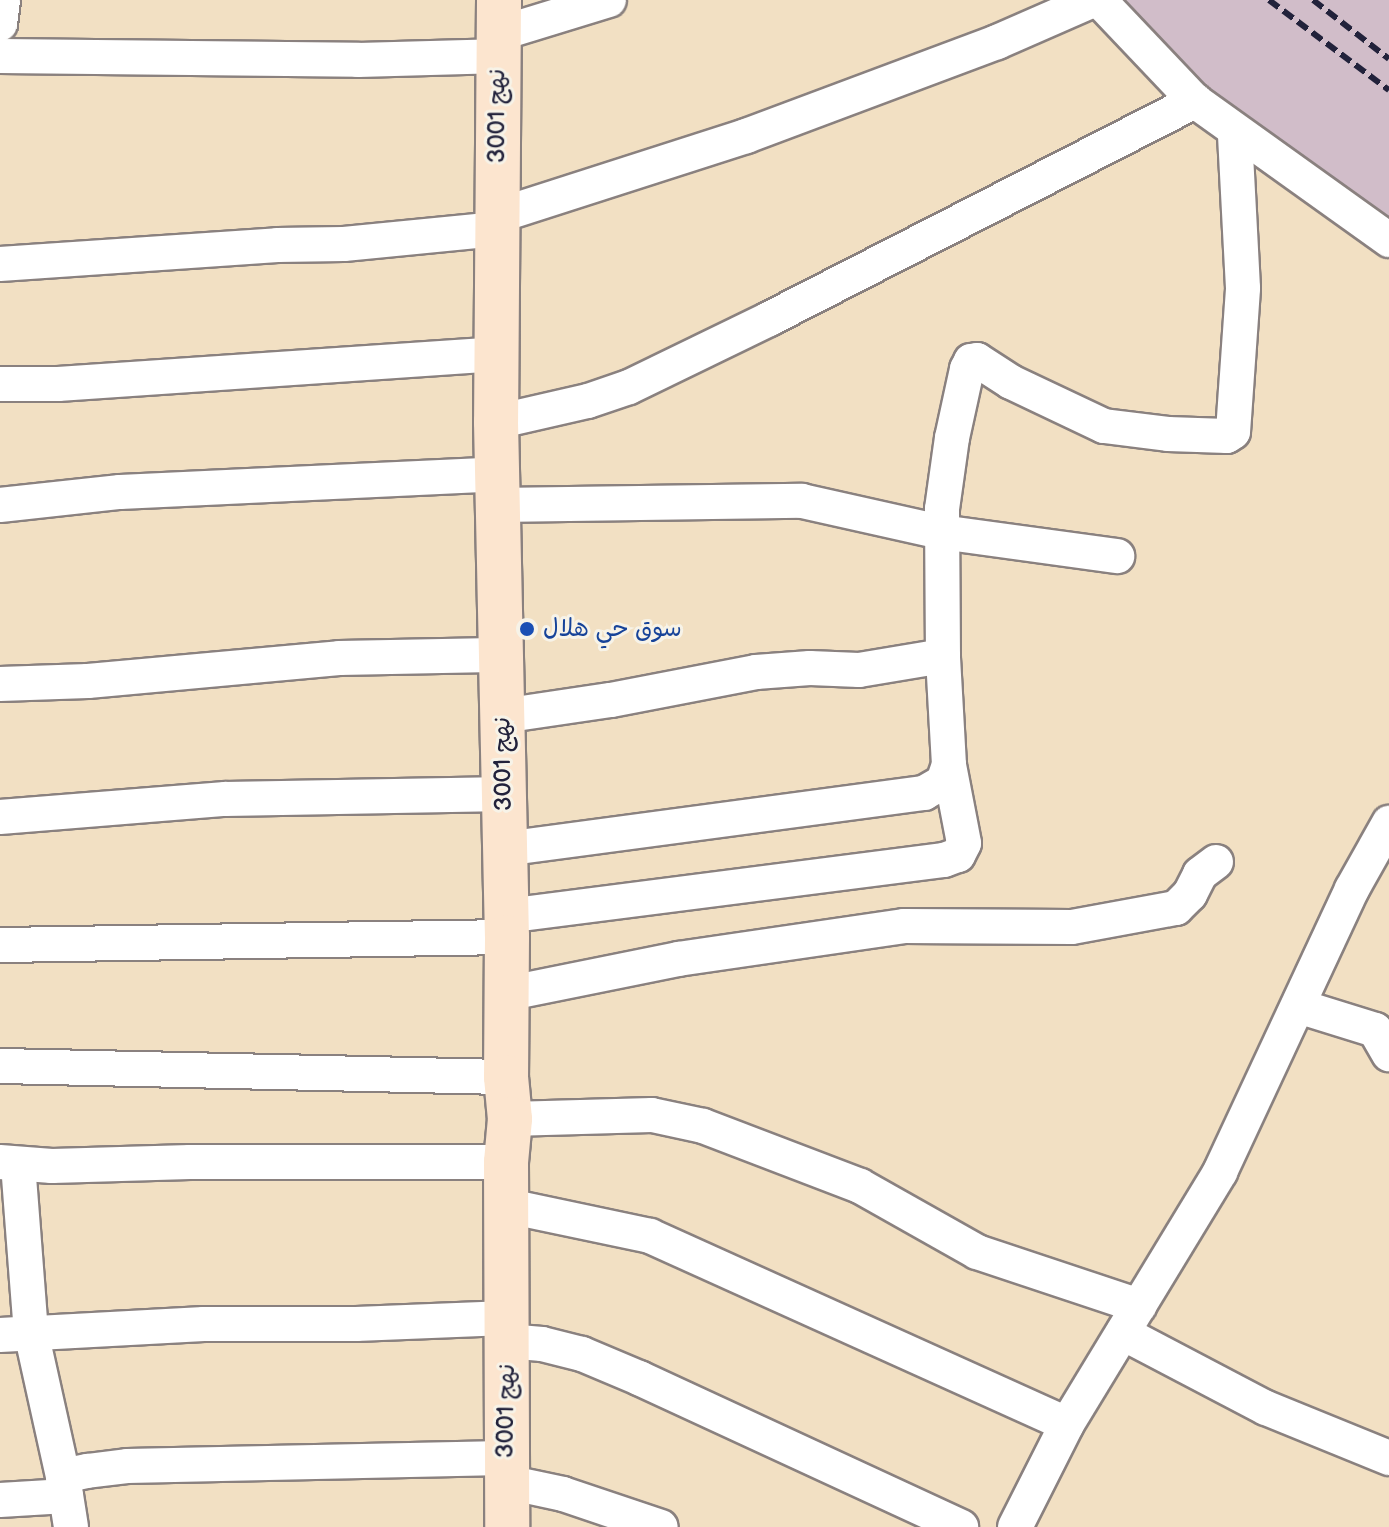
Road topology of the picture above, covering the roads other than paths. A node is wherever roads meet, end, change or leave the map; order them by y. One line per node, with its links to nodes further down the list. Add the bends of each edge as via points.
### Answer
1 (3, 0): 5 (street)
2 (609, 0): 6 (street)
3 (1093, 0): 10 (street, via 997,42)
4 (1099, 0): 8 (street)
5 (0, 24)
6 (498, 30): 7 (street, via 328,60); 10 (street, نهج 3001)
7 (0, 56)
8 (1195, 101): 9 (street); 15 (street, via 629,387)
9 (1235, 133): 11 (street); 18 (street, via 1243,288 1233,432 1168,434 1104,426 971,361 952,438)
10 (498, 223): 12 (street, via 344,244); 13 (street, نهج 3001)
11 (1389, 240)
12 (0, 264)
13 (497, 354): 14 (street); 15 (street, نهج 3001)
14 (0, 384)
15 (496, 422): 16 (street, نهج 3001)
16 (497, 489): 17 (street, via 120,492); 18 (street, via 802,501); 20 (street, نهج 3001)
17 (0, 505)
18 (941, 532): 19 (street); 21 (street)
19 (1117, 556)
20 (500, 655): 22 (street, via 339,658); 23 (street, نهج 3001)
21 (943, 656): 23 (street, via 874,669 756,672); 24 (street)
22 (0, 684)
23 (502, 716): 25 (street, نهج 3001)
24 (949, 765): 28 (street, via 943,782 924,793); 30 (street, via 964,843 958,855)
25 (504, 794): 26 (street, via 225,799); 28 (street, نهج 3001)
26 (0, 817)
27 (1389, 823): 33 (street)
28 (504, 849): 30 (street, نهج 3001)
29 (1216, 862): 32 (street, via 1200,874 1176,908 1072,927 904,926 678,959)
30 (506, 926): 31 (street); 32 (street, نهج 3001)
31 (0, 945)
32 (505, 994): 36 (street, نهج 3001)
33 (1298, 1006): 34 (street); 41 (street, via 1220,1172)
34 (1384, 1035)
35 (0, 1066): 36 (street)
36 (506, 1077): 37 (street, نهج 3001)
37 (510, 1119): 38 (street, نهج 3001); 41 (street, via 652,1115 703,1126 860,1186 977,1252)
38 (506, 1162): 39 (street); 40 (street, نهج 3001)
39 (9, 1163): 43 (street)
40 (508, 1206): 42 (street, نهج 3001); 44 (street, via 650,1236)
41 (1131, 1320): 44 (street); 45 (street, via 1266,1408)
42 (507, 1330): 43 (street, via 204,1324); 46 (street, نهج 3001); 51 (street, via 639,1378)
43 (16, 1333): 48 (street)
44 (1067, 1424): 52 (street)
45 (1389, 1458)
46 (506, 1470): 48 (street, via 127,1466); 49 (street, نهج 3001); 50 (street)
47 (0, 1500): 48 (street)
48 (67, 1500)
49 (507, 1527)
50 (661, 1527)
51 (961, 1527)
52 (1015, 1527)

